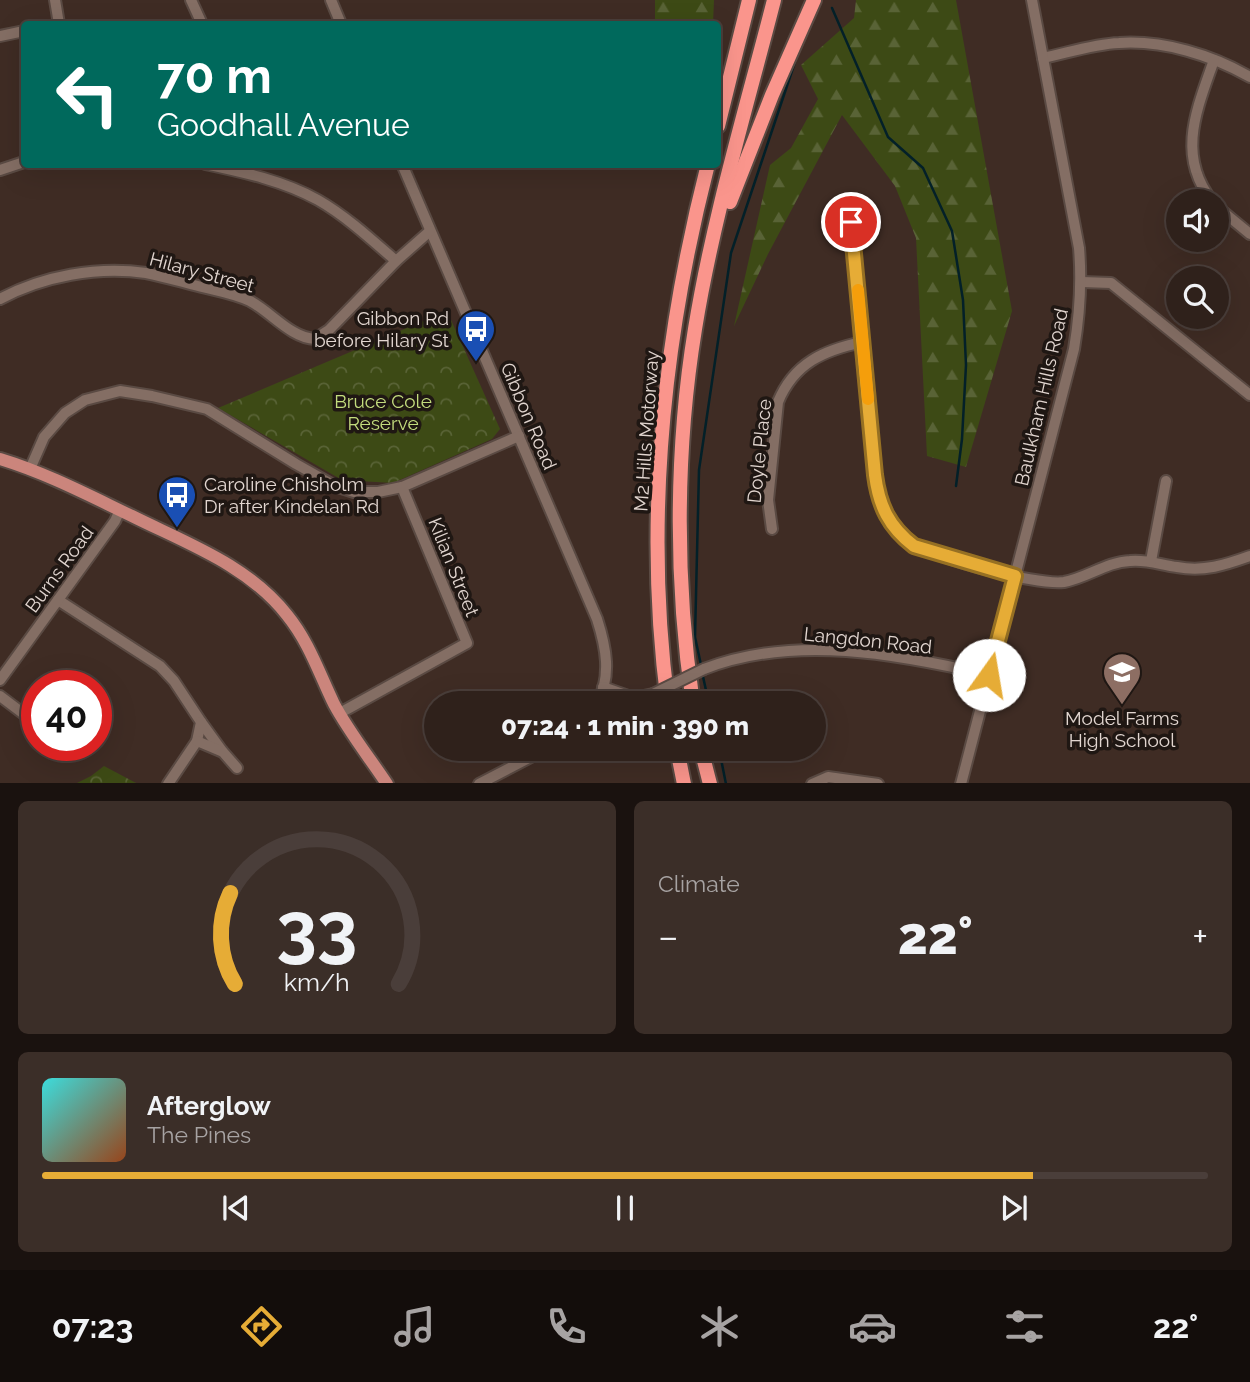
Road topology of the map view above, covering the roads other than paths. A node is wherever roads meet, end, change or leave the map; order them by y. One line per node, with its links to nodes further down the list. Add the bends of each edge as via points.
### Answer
1 (54, 0): 8 (street)
2 (191, 0): 9 (street)
3 (331, 0): 10 (street)
4 (749, 0): 16 (highway)
5 (774, 0): 27 (highway)
6 (814, 0): 27 (highway)
7 (1031, 0): 13 (street, Baulkham Hills Road)
8 (58, 21)
9 (201, 21)
10 (340, 21)
11 (21, 32): 12 (street)
12 (0, 36)
13 (1043, 58): 14 (street, via 1118,43 1170,47); 29 (street, Baulkham Hills Road)
14 (1214, 60): 15 (street); 22 (street, via 1195,115 1191,155)
15 (1250, 77)
16 (721, 114)
17 (21, 163): 21 (street)
18 (231, 168): 28 (street, via 320,201)
19 (403, 168): 25 (street, Gibbon Road)
20 (707, 168): 48 (highway, M2 Hills Motorway, via 677,305 659,456 660,615)
21 (0, 170)
22 (1204, 189)
23 (1229, 217): 26 (street)
24 (851, 222): 31 (street)
25 (430, 231): 28 (street, Hilary Street); 33 (street, Gibbon Road)
26 (1250, 234)
27 (710, 252): 49 (highway, M2 Hills Motorway, via 693,342 682,469 683,606)
28 (396, 261): 30 (street, Hilary Street, via 329,330 314,339 300,335 241,297 147,274 64,276)
29 (1082, 282): 32 (street, via 1111,283); 42 (street, Baulkham Hills Road, via 1074,349)
30 (0, 299)
31 (863, 342): 39 (street, Doyle Place, via 820,354 784,387 778,402 768,500); 42 (street, via 877,489 888,522 914,546)
32 (1250, 395)
33 (519, 436): 37 (street); 46 (street, Gibbon Road, via 597,619 607,660)
34 (0, 459): 35 (main road)
35 (30, 469): 37 (street, via 44,437 65,412 85,400 120,391 208,410 335,486 354,492); 38 (main road)
36 (1166, 481): 41 (street)
37 (402, 486): 52 (street, Kilian Street, via 467,643)
38 (120, 510): 43 (street, Burns Road); 52 (main road, via 219,559 261,587 304,639)
39 (772, 529)
40 (1250, 556): 41 (street, via 1203,569)
41 (1151, 561): 42 (street, via 1114,563 1066,581)
42 (1015, 576): 44 (street, Baulkham Hills Road)
43 (58, 600): 45 (street, Burns Road); 53 (street, via 160,666)
44 (989, 675): 46 (street, Langdon Road, bridge, via 891,657 793,650 746,655 634,698); 67 (street, Baulkham Hills Road)
45 (0, 680)
46 (603, 687): 47 (street)
47 (602, 691)
48 (667, 691)
49 (692, 691)
50 (0, 696): 51 (street)
51 (21, 712)
52 (340, 713): 61 (main road)
53 (201, 722): 54 (street); 55 (street)
54 (197, 741): 55 (street); 60 (street)
55 (223, 752): 59 (street)
56 (522, 761): 62 (street)
57 (679, 761): 63 (highway)
58 (704, 761): 64 (highway)
59 (237, 768)
60 (168, 783)
61 (387, 783)
62 (479, 783)
63 (684, 783)
64 (710, 783)
65 (812, 783): 66 (street, via 828,777)
66 (878, 783)
67 (961, 783)

